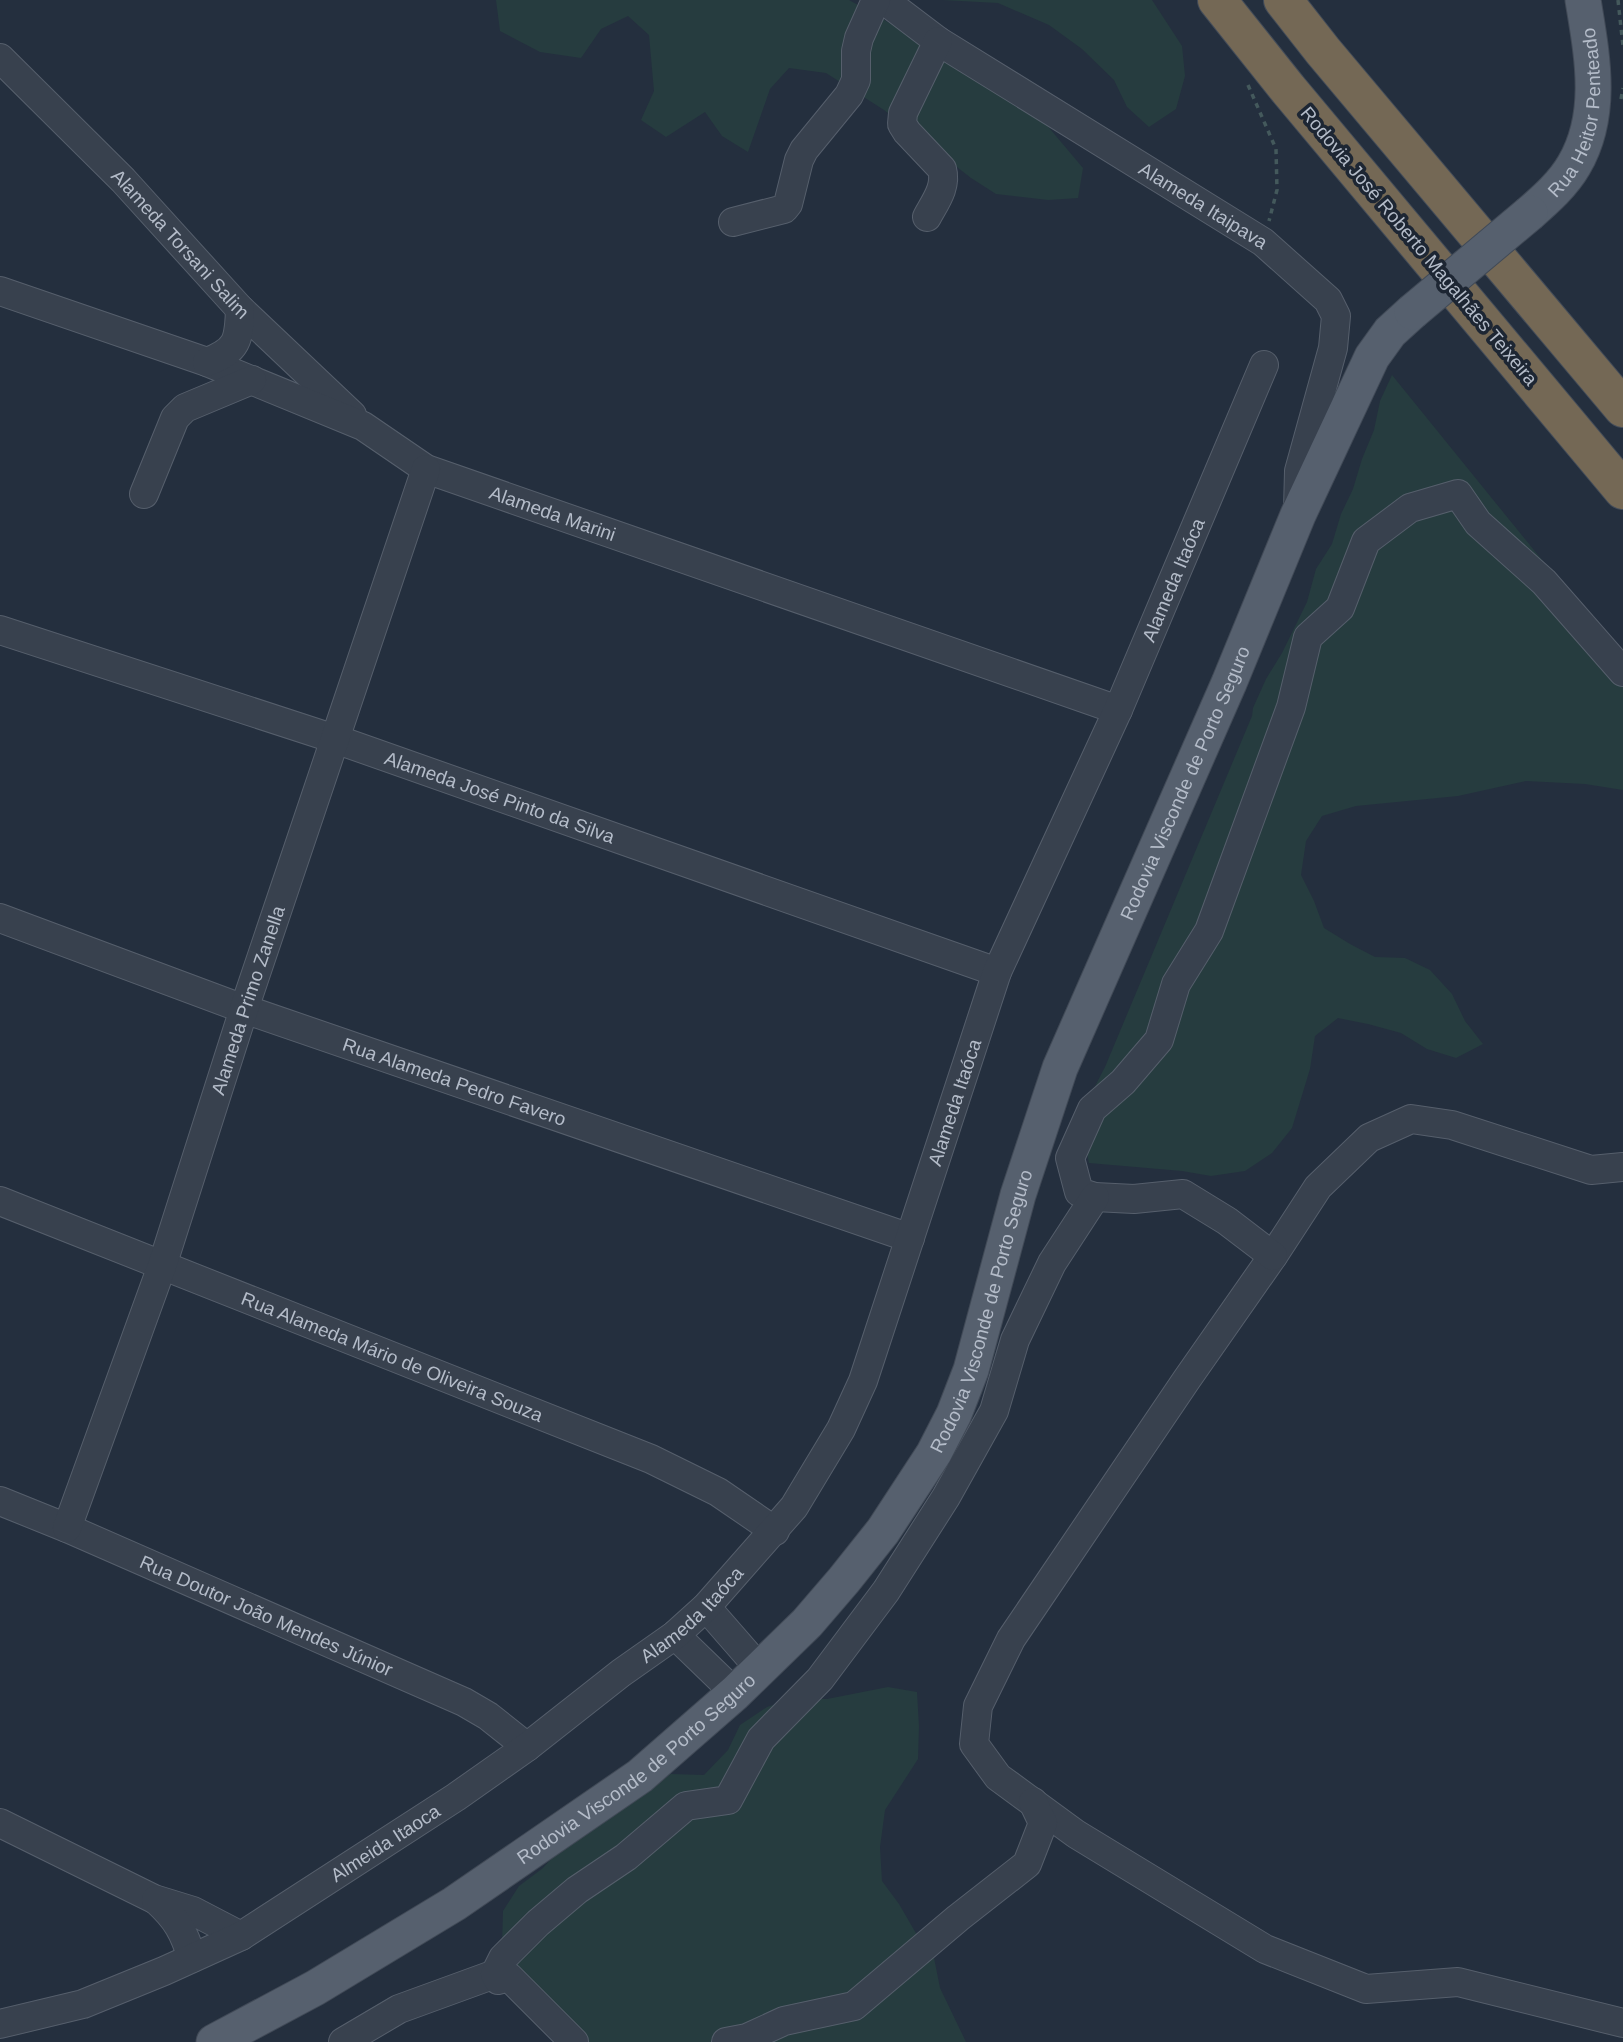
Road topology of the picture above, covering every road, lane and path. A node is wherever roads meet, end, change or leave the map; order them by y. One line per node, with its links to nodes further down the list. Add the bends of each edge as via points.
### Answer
1 (876, 0): 12 (street, via 859,38 856,80 804,150 788,204 784,209)
2 (884, 0): 7 (street, Alameda Itaipava)
3 (1217, 0): 23 (highway, Rodovia José Roberto Magalhães Teixeira)
4 (1283, 0): 20 (highway)
5 (1583, 0): 16 (main road, Rua Heitor Penteado, bridge, via 1594,83 1587,136 1574,166 1530,214)
6 (1618, 0): 8 (path)
7 (937, 41): 11 (street, via 902,124 942,169 943,186); 13 (street, Alameda Itaipava)
8 (1623, 46)
9 (0, 58): 15 (street, Alameda Torsani Salim, via 123,180)
10 (1247, 80): 13 (path, via 1276,149 1277,190)
11 (927, 217)
12 (733, 222)
13 (1263, 242): 25 (street, Alameda Itaipava, via 1328,300 1336,316 1333,348 1299,471)
14 (0, 291): 17 (street, Alameda Marini)
15 (240, 309): 17 (street, via 232,350); 21 (street, Alameda Torsani Salim)
16 (1412, 312): 25 (main road, Rodovia Visconde de Porto Seguro, via 1372,357)
17 (207, 362): 19 (street, Alameda Marini)
18 (1264, 365): 28 (street, Alameda Itaóca)
19 (252, 380): 21 (street, Alameda Marini); 24 (street, via 185,408 175,418)
20 (1623, 408)
21 (363, 426): 22 (street, Alameda Marini)
22 (426, 469): 28 (street, Alameda Marini); 29 (street, Alameda Primo Zanella)
23 (1623, 490)
24 (144, 494)
25 (1298, 515): 44 (main road, Rodovia Visconde de Porto Seguro, via 1060,1068 954,1414 883,1531 814,1614)
26 (0, 630): 29 (street, Alameda José Pinto da Silva)
27 (1623, 672): 34 (street, via 1544,582 1478,523 1458,494 1410,508 1366,541 1339,608 1308,637 1291,707 1253,815 1209,931 1176,985 1158,1040 1092,1110 1070,1158 1079,1192)
28 (1118, 710): 31 (street, Alameda Itaóca)
29 (335, 739): 31 (street, Alameda José Pinto da Silva); 32 (street, Alameda Primo Zanella)
30 (0, 918): 32 (street, Rua Alameda Pedro Favero)
31 (997, 972): 36 (street, Alameda Itaóca)
32 (244, 1009): 36 (street, Rua Alameda Pedro Favero); 38 (street, Alameda Primo Zanella)
33 (1623, 1167): 37 (street, via 1591,1170 1452,1125 1411,1119 1369,1138 1318,1187)
34 (1095, 1197): 37 (street, via 1182,1194); 52 (street, via 1052,1263 1015,1340 994,1412 946,1497 886,1591 820,1679 761,1739 728,1800 686,1806 538,1923 503,1958)
35 (0, 1201): 38 (street, Rua Alameda Mário de Oliveira Souza)
36 (910, 1238): 41 (street, Alameda Itaóca, via 847,1417 809,1485)
37 (1273, 1256): 47 (street, via 1012,1639 978,1706 974,1744 998,1777)
38 (162, 1266): 40 (street, Alameda Primo Zanella); 41 (street, Rua Alameda Mário de Oliveira Souza, via 651,1459 719,1492)
39 (0, 1501): 40 (street, Rua Doutor João Mendes Júnior)
40 (67, 1528): 46 (street, Rua Doutor João Mendes Júnior, via 464,1702)
41 (775, 1531): 42 (street, Alameda Itaóca)
42 (706, 1607): 43 (street, Alameda Itaóca); 44 (street)
43 (675, 1635): 45 (street); 46 (street, Alameda Itaóca)
44 (760, 1669): 45 (main road, Rodovia Visconde de Porto Seguro)
45 (735, 1693): 55 (main road, Rodovia Visconde de Porto Seguro, via 640,1776 454,1904 315,1988)
46 (527, 1747): 50 (street, Almeida Itaoca)
47 (1033, 1802): 53 (street, via 1076,1834 1265,1949 1366,1989 1458,1982); 58 (street, via 1043,1822 1027,1864 854,2006 784,2021)
48 (0, 1823): 49 (street)
49 (154, 1899): 50 (street, via 193,1911); 51 (street, via 184,1933)
50 (241, 1936): 51 (street, Almeida Itaoca)
51 (192, 1958): 54 (street, Almeida Itaoca, via 83,2004)
52 (495, 1974): 56 (street, via 399,2010); 57 (street, via 498,1980 509,1977)
53 (1623, 2023)
54 (0, 2024)
55 (214, 2042)
56 (343, 2042)
57 (574, 2042)
58 (726, 2042)

